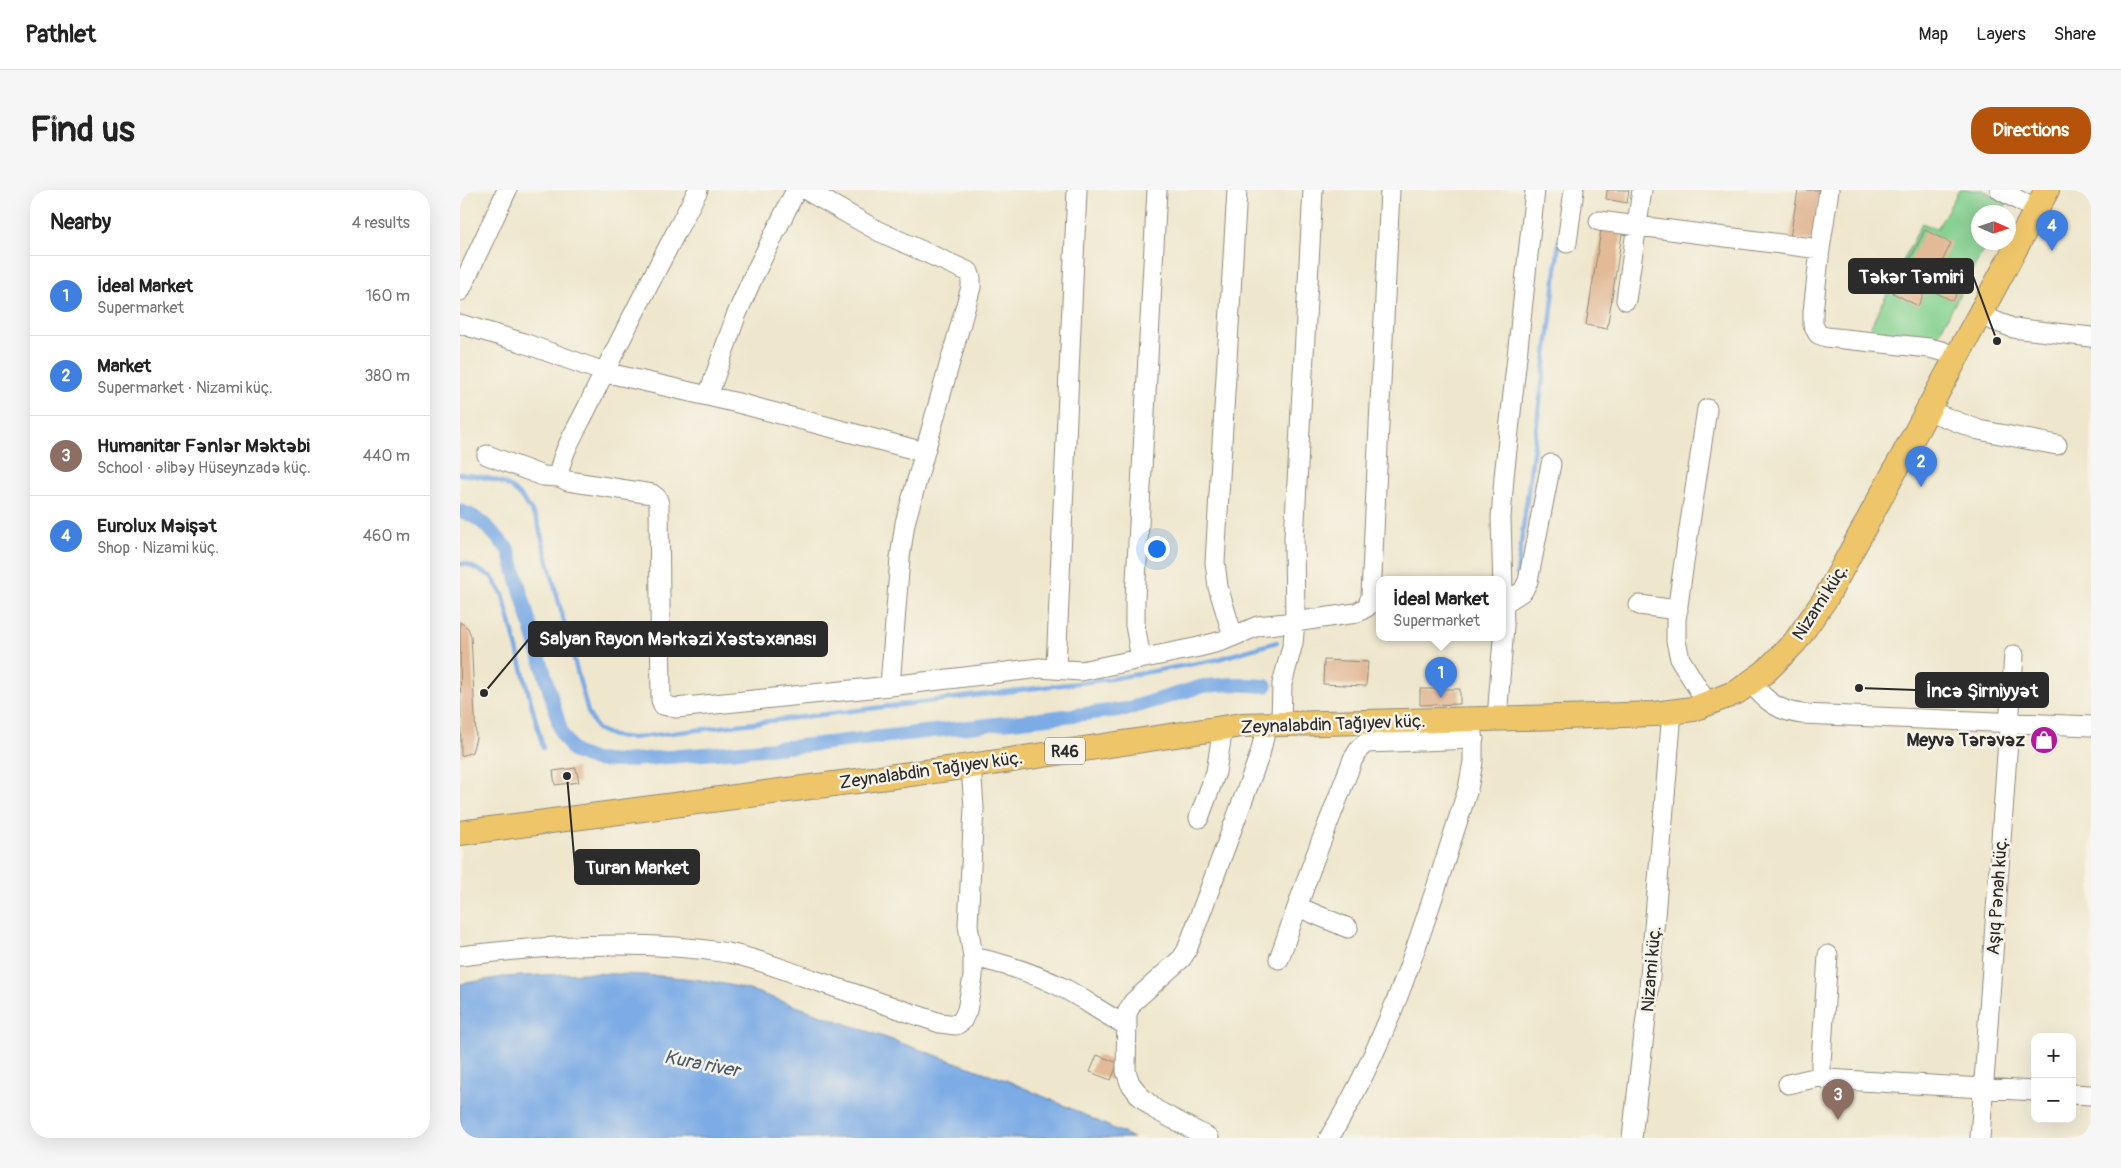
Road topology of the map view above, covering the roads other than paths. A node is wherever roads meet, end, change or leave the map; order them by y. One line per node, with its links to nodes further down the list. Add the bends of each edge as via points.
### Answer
1 (507, 190): 20 (street)
2 (698, 190): 26 (street)
3 (796, 190): 27 (street, via 750,284)
4 (806, 190): 31 (street, via 878,231 969,272 971,287)
5 (1077, 190): 44 (street)
6 (1157, 190): 43 (street, via 1134,599 1134,625)
7 (1237, 190): 40 (street, via 1215,562 1218,587)
8 (1313, 190): 39 (street, via 1294,538)
9 (1390, 190): 39 (street, via 1371,596 1367,607 1356,612)
10 (1535, 190): 35 (street, via 1504,477)
11 (1574, 190): 18 (street)
12 (1642, 190): 17 (street)
13 (1829, 190): 19 (street)
14 (2000, 190): 15 (street)
15 (2042, 200): 22 (main road, Nizami küç. / R46)
16 (1599, 221): 17 (street)
17 (1637, 226): 19 (street); 21 (street)
18 (1567, 243)
19 (1820, 249): 25 (street, via 1813,312 1813,325 1818,334 1929,348)
20 (460, 291)
21 (1626, 300)
22 (1979, 315): 24 (street, via 2013,328); 25 (main road, Nizami küç. / R46)
23 (460, 324): 26 (street)
24 (2091, 336)
25 (1957, 358): 29 (main road, Nizami küç. / R46)
26 (604, 372): 27 (street); 34 (street, via 564,455)
27 (708, 396): 31 (street)
28 (1707, 409): 38 (street)
29 (1929, 411): 30 (street, via 1979,430); 45 (main road, Nizami küç. / R46, via 1816,614 1779,659)
30 (2057, 444)
31 (924, 452): 46 (street, via 905,523)
32 (487, 454): 34 (street, via 544,476)
33 (1551, 464): 36 (street, via 1528,581 1523,591)
34 (559, 477): 46 (street, via 568,482 652,494 657,498 663,705 676,708)
35 (1502, 576)
36 (1506, 602)
37 (1639, 605): 38 (street)
38 (1678, 610): 47 (street, via 1676,641 1680,659)
39 (1295, 622): 40 (street, via 1258,626); 50 (street, via 1293,644)
40 (1233, 636): 43 (street)
41 (1503, 641): 49 (street)
42 (2014, 655): 51 (street, Aşıq Pənah küç.)
43 (1141, 659): 44 (street, via 1081,671)
44 (1056, 668): 46 (street)
45 (1751, 683): 47 (main road, Nizami küç. / R46); 51 (street, via 1766,700 1788,712)
46 (890, 686)
47 (1708, 704): 48 (main road, Nizami küç. / R46)
48 (1672, 712): 49 (main road, Zeynalabdin Tağıyev küç. / R46); 73 (street, Nizami küç., via 1648,1000)
49 (1497, 719): 54 (main road, Zeynalabdin Tağıyev küç. / R46)
50 (1274, 723): 53 (main road, Zeynalabdin Tağıyev küç. / R46); 54 (main road, Zeynalabdin Tağıyev küç. / R46); 64 (street, via 1187,950 1133,1002 1127,1013)
51 (2009, 723): 52 (street); 67 (street, Aşıq Pənah küç.)
52 (2091, 726)
53 (1224, 727): 55 (main road, Zeynalabdin Tağıyev küç. / R46); 56 (street, via 1216,772)
54 (1473, 730): 58 (street, via 1366,744 1360,748 1353,758); 72 (street, via 1473,762 1468,789 1413,955 1389,1021 1350,1106)
55 (971, 766): 57 (main road, Zeynalabdin Tağıyev küç. / R46); 62 (street, via 974,808 968,924)
56 (1199, 818)
57 (460, 833)
58 (1298, 908): 59 (street); 63 (street)
59 (1348, 928)
60 (1828, 954): 65 (street)
61 (460, 956): 62 (street, via 580,945 682,948 730,954 940,1023 956,1025 967,1010)
62 (973, 957): 64 (street, via 1032,974 1068,990 1109,1018)
63 (1279, 959)
64 (1127, 1025): 71 (street, via 1126,1071 1130,1083 1156,1110)
65 (1823, 1076): 66 (street); 67 (street, via 1829,1080)
66 (1788, 1084)
67 (1984, 1088): 68 (street); 74 (street, Aşıq Pənah küç.)
68 (2031, 1091)
69 (2076, 1094): 70 (street)
70 (2091, 1095)
71 (1209, 1138)
72 (1329, 1138)
73 (1632, 1138)
74 (1980, 1138)

